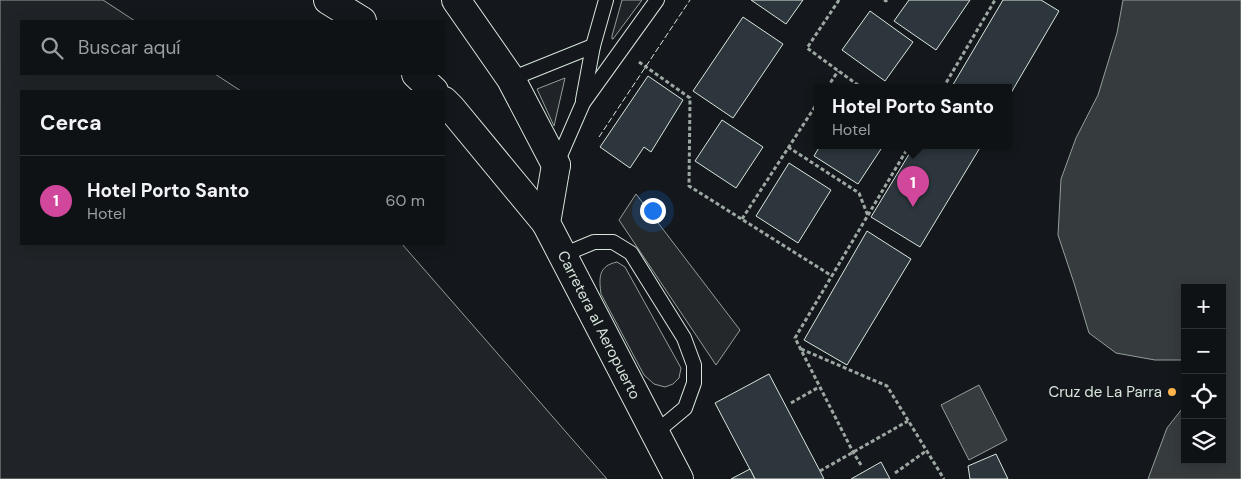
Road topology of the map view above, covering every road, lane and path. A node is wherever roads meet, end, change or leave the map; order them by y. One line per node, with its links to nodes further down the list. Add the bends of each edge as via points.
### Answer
1 (328, 0): 7 (street)
2 (456, 0): 12 (street)
3 (606, 0): 8 (lane)
4 (656, 0): 9 (lane)
5 (839, 0): 10 (path, via 807,48)
6 (995, 0): 15 (path)
7 (360, 20)
8 (592, 46): 12 (lane); 18 (lane)
9 (621, 50): 18 (lane); 24 (path, via 690,98 689,186)
10 (838, 71): 13 (path); 14 (path)
11 (417, 75): 16 (street)
12 (511, 79): 22 (street)
13 (830, 84)
14 (856, 84)
15 (945, 84)
16 (433, 90)
17 (445, 102): 25 (street, Carretera al Aeropuerto)
18 (583, 103): 22 (lane)
19 (814, 108): 20 (path)
20 (788, 147): 23 (path, via 859,194); 24 (path)
21 (907, 149): 23 (path)
22 (556, 166): 25 (street)
23 (868, 216): 27 (path)
24 (742, 219): 27 (path)
25 (546, 223): 26 (street, Carretera al Aeropuerto)
26 (563, 254): 32 (street, Carretera al Aeropuerto); 32 (lane, via 594,242 613,242 631,253 684,338 694,365 694,384 685,408)
27 (832, 276): 28 (path, via 795,338)
28 (800, 348): 29 (path); 31 (path, via 887,386)
29 (819, 387): 30 (path); 34 (path)
30 (791, 403)
31 (908, 421): 33 (path); 34 (path)
32 (655, 433): 38 (street, Carretera al Aeropuerto)
33 (926, 451): 37 (path); 39 (path)
34 (853, 452): 35 (path); 36 (path)
35 (861, 465)
36 (820, 471)
37 (896, 472)
38 (679, 479)
39 (944, 479)

